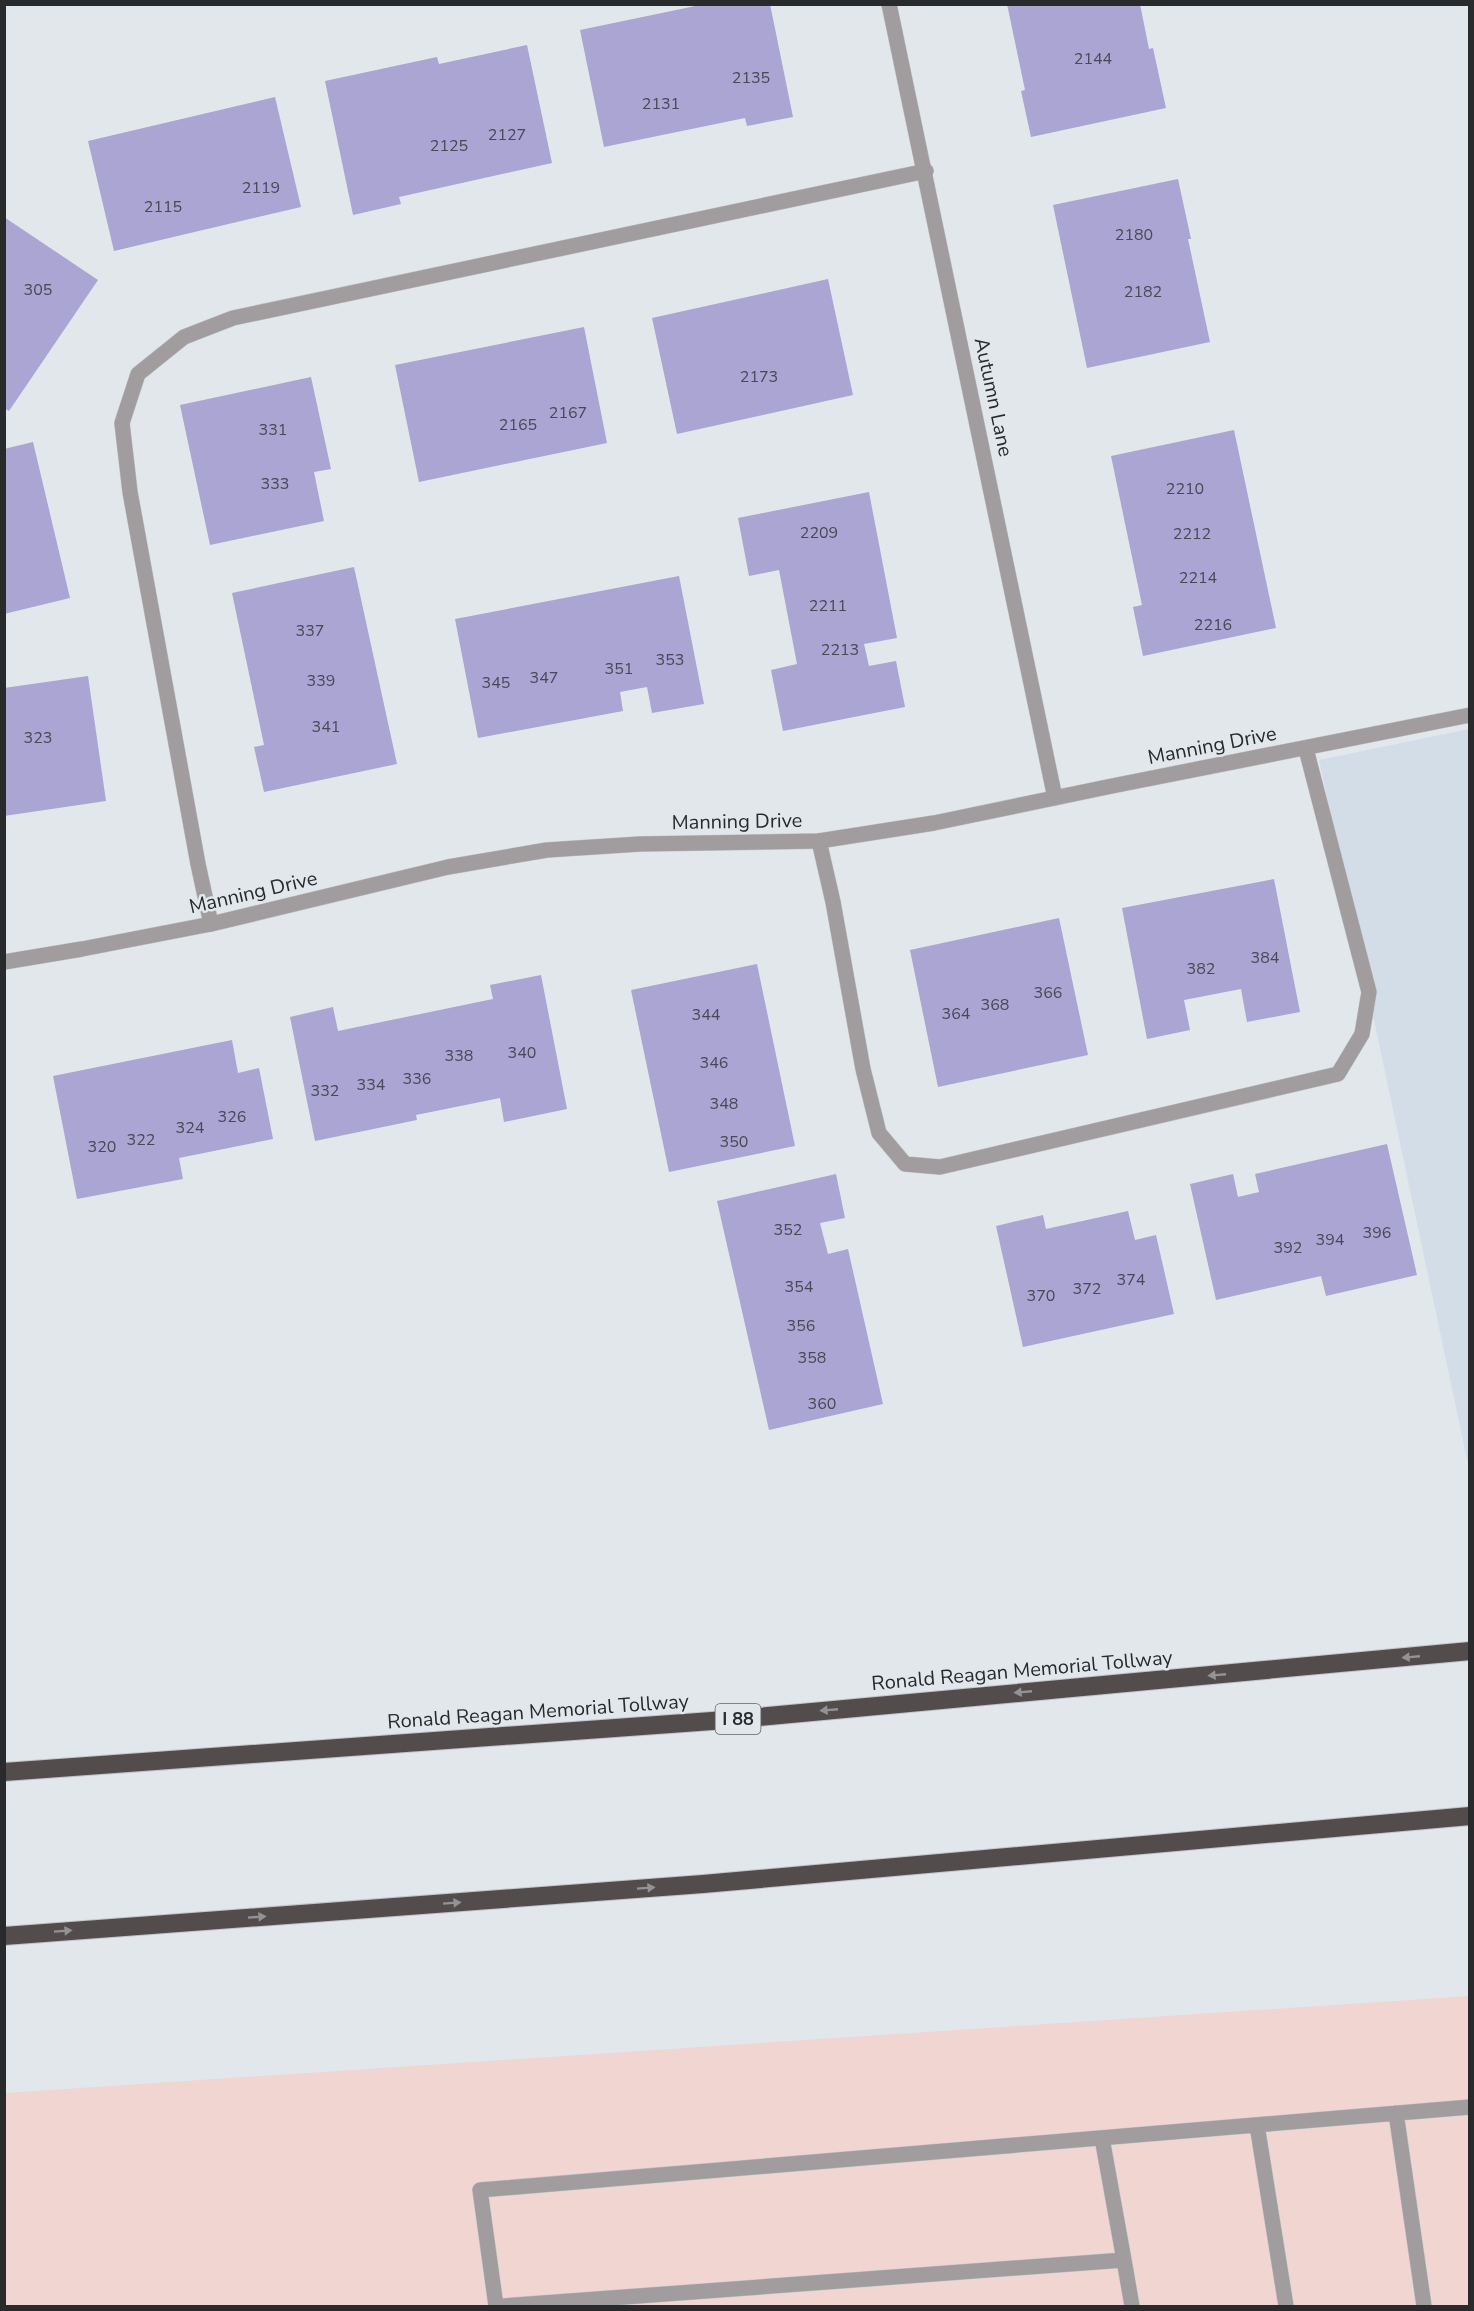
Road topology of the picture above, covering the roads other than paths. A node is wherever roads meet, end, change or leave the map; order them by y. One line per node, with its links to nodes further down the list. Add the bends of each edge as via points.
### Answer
1 (890, 4): 2 (street, Autumn Lane)
2 (926, 171): 5 (street, Autumn Lane); 7 (street, via 233,318 184,337 138,374 122,423 130,492)
3 (1470, 715): 4 (street, Manning Drive)
4 (1306, 749): 5 (street, Manning Drive); 6 (street, via 1369,992 1362,1034 1338,1074 940,1167 905,1164 879,1134)
5 (1055, 798): 6 (street, Manning Drive, via 934,824)
6 (819, 841): 7 (street, Manning Drive, via 547,850 448,867)
7 (211, 924): 8 (street, Manning Drive)
8 (4, 962)
9 (1470, 1652): 10 (highway, Ronald Reagan Memorial Tollway / I 88, one-way to 10, via 726,1720)
10 (4, 1772)
11 (1470, 1816): 12 (highway, one-way to 11, via 703,1884)
12 (4, 1936)
13 (1470, 2107): 14 (street)
14 (1396, 2113): 15 (street); 22 (street)
15 (1257, 2125): 16 (street); 21 (street)
16 (1102, 2138): 17 (street); 18 (street, via 480,2190)
17 (1124, 2260): 19 (street); 20 (street)
18 (496, 2307)
19 (503, 2307)
20 (1132, 2307)
21 (1286, 2307)
22 (1424, 2307)

